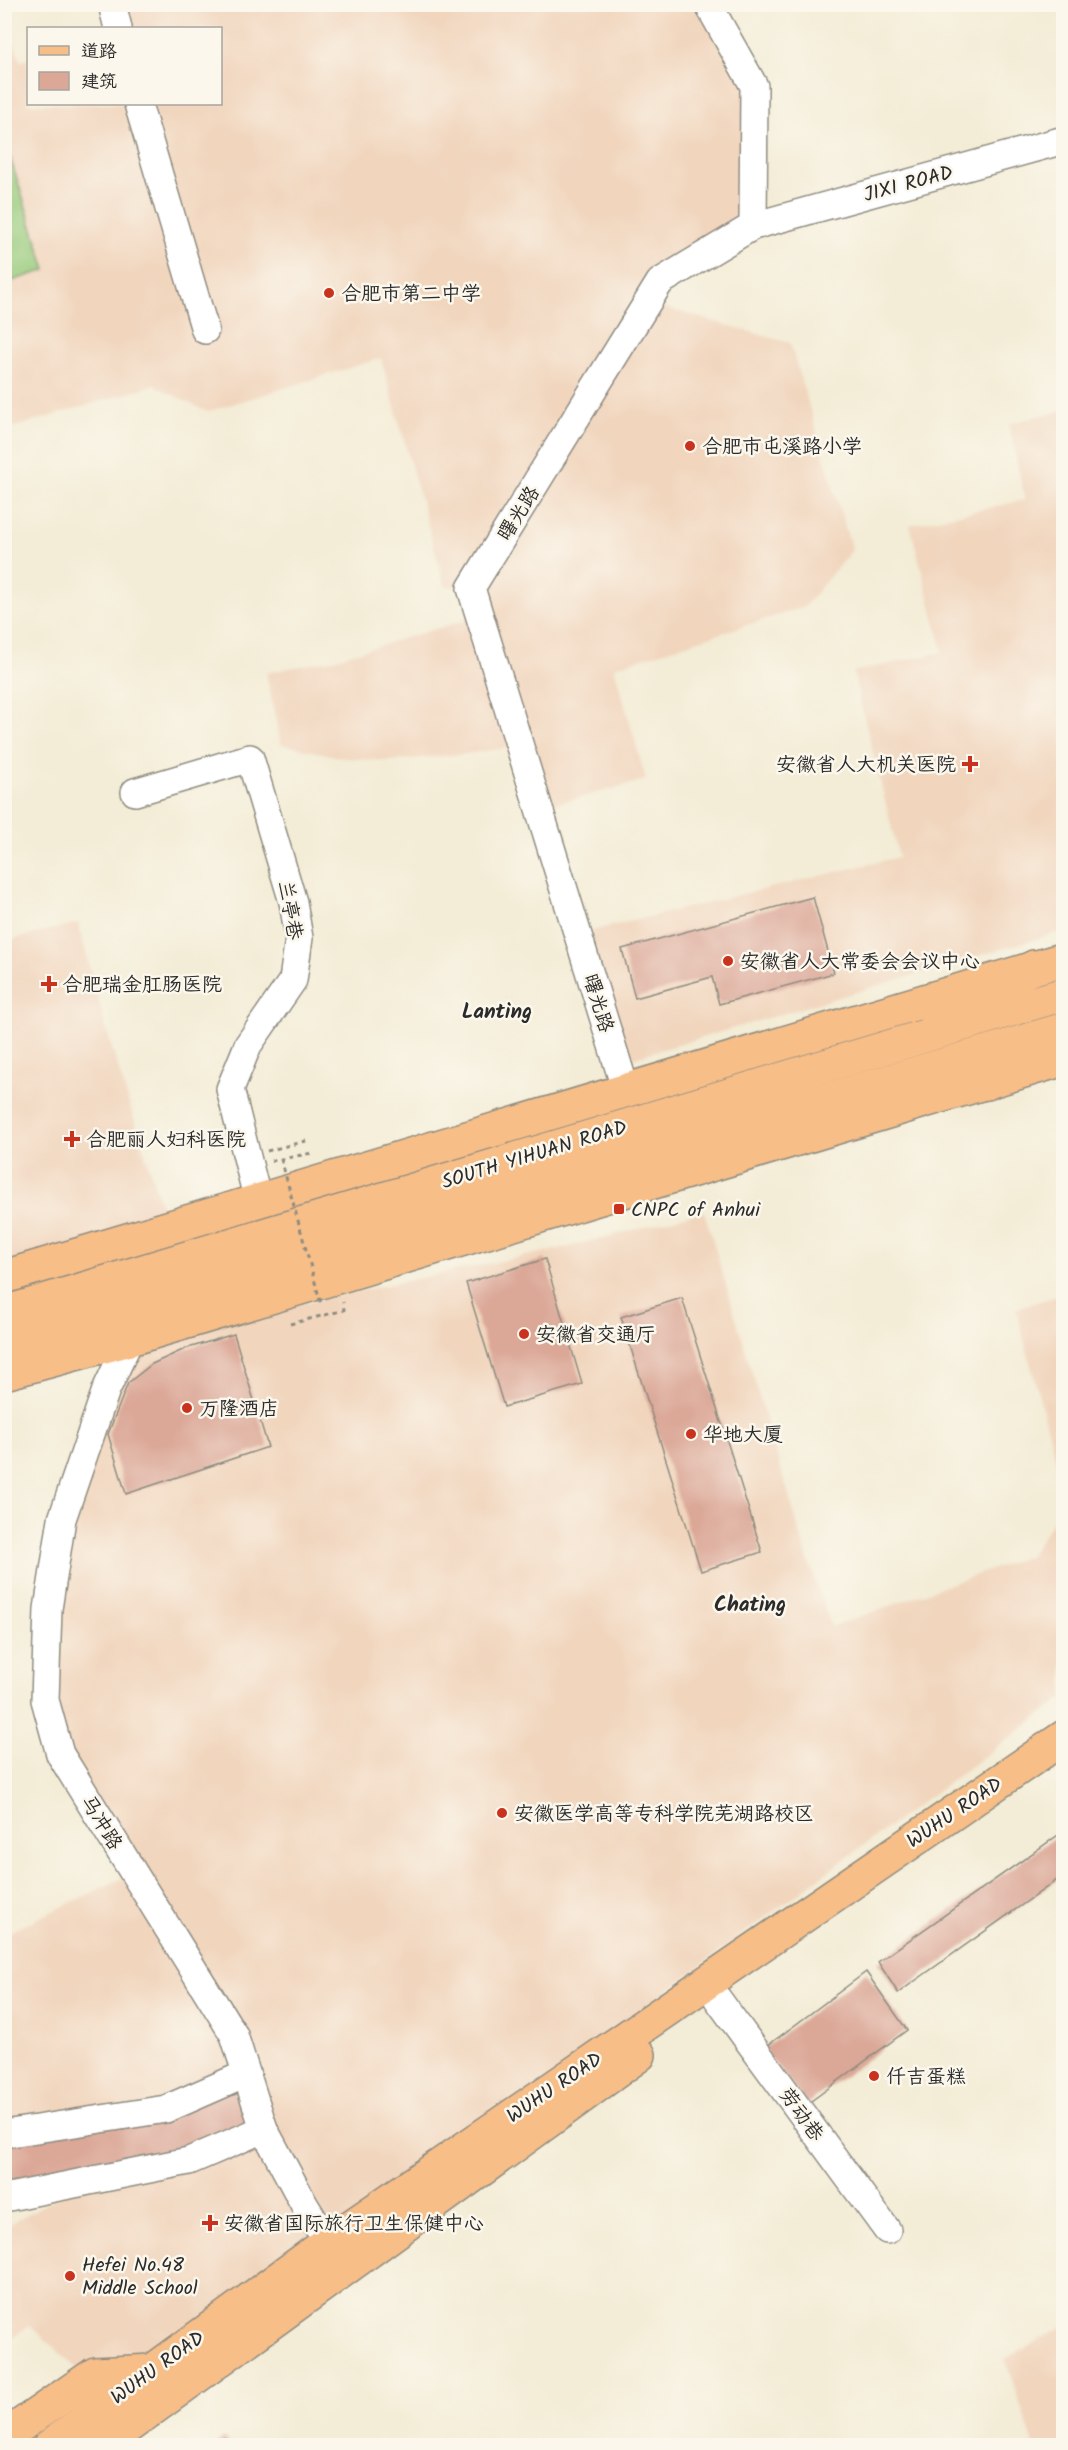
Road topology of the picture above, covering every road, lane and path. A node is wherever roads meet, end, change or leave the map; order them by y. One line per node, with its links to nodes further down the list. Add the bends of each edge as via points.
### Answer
1 (112, 4): 3 (street)
2 (708, 4): 6 (street, via 754,86)
3 (118, 27)
4 (138, 105): 7 (street)
5 (1064, 140): 6 (street, JIXI ROAD)
6 (753, 226): 15 (street, 曙光路, via 660,282 471,588)
7 (205, 330)
8 (135, 792): 21 (street, 兰亭巷, via 250,758 293,902 299,938 293,980 248,1045 230,1089)
9 (1048, 963): 12 (main road); 15 (main road)
10 (1064, 994): 12 (main road, SOUTH YIHUAN ROAD)
11 (1064, 1029): 14 (main road, SOUTH YIHUAN ROAD)
12 (862, 1055): 25 (main road, SOUTH YIHUAN ROAD)
13 (1064, 1059): 14 (main road)
14 (980, 1070): 27 (main road); 28 (main road, SOUTH YIHUAN ROAD, via 838,1097)
15 (626, 1091): 21 (main road)
16 (306, 1140): 18 (path)
17 (312, 1153): 19 (path)
18 (258, 1154)
19 (281, 1159): 20 (path); 24 (path, bridge)
20 (261, 1164)
21 (258, 1201): 22 (main road)
22 (4, 1277)
23 (342, 1300): 26 (path, via 344,1310)
24 (321, 1304)
25 (4, 1313)
26 (290, 1324)
27 (130, 1339): 29 (main road); 33 (street, 马冲路, via 105,1390 62,1519 48,1609 45,1700 60,1754 234,2035)
28 (4, 1344)
29 (4, 1373)
30 (1064, 1737): 38 (main road, WUHU ROAD)
31 (1064, 1764): 32 (main road, WUHU ROAD)
32 (717, 1998): 37 (street, 劳动巷); 38 (main road, WUHU ROAD)
33 (246, 2074): 34 (street, 马冲路); 35 (street, via 166,2109)
34 (264, 2129): 36 (street, via 189,2161); 38 (street, 马冲路)
35 (4, 2134)
36 (4, 2198)
37 (886, 2230)
38 (336, 2256): 39 (main road, WUHU ROAD); 42 (main road, WUHU ROAD)
39 (151, 2371): 40 (main road, via 95,2373); 41 (main road, WUHU ROAD)
40 (4, 2437)
41 (50, 2445)
42 (101, 2445)

